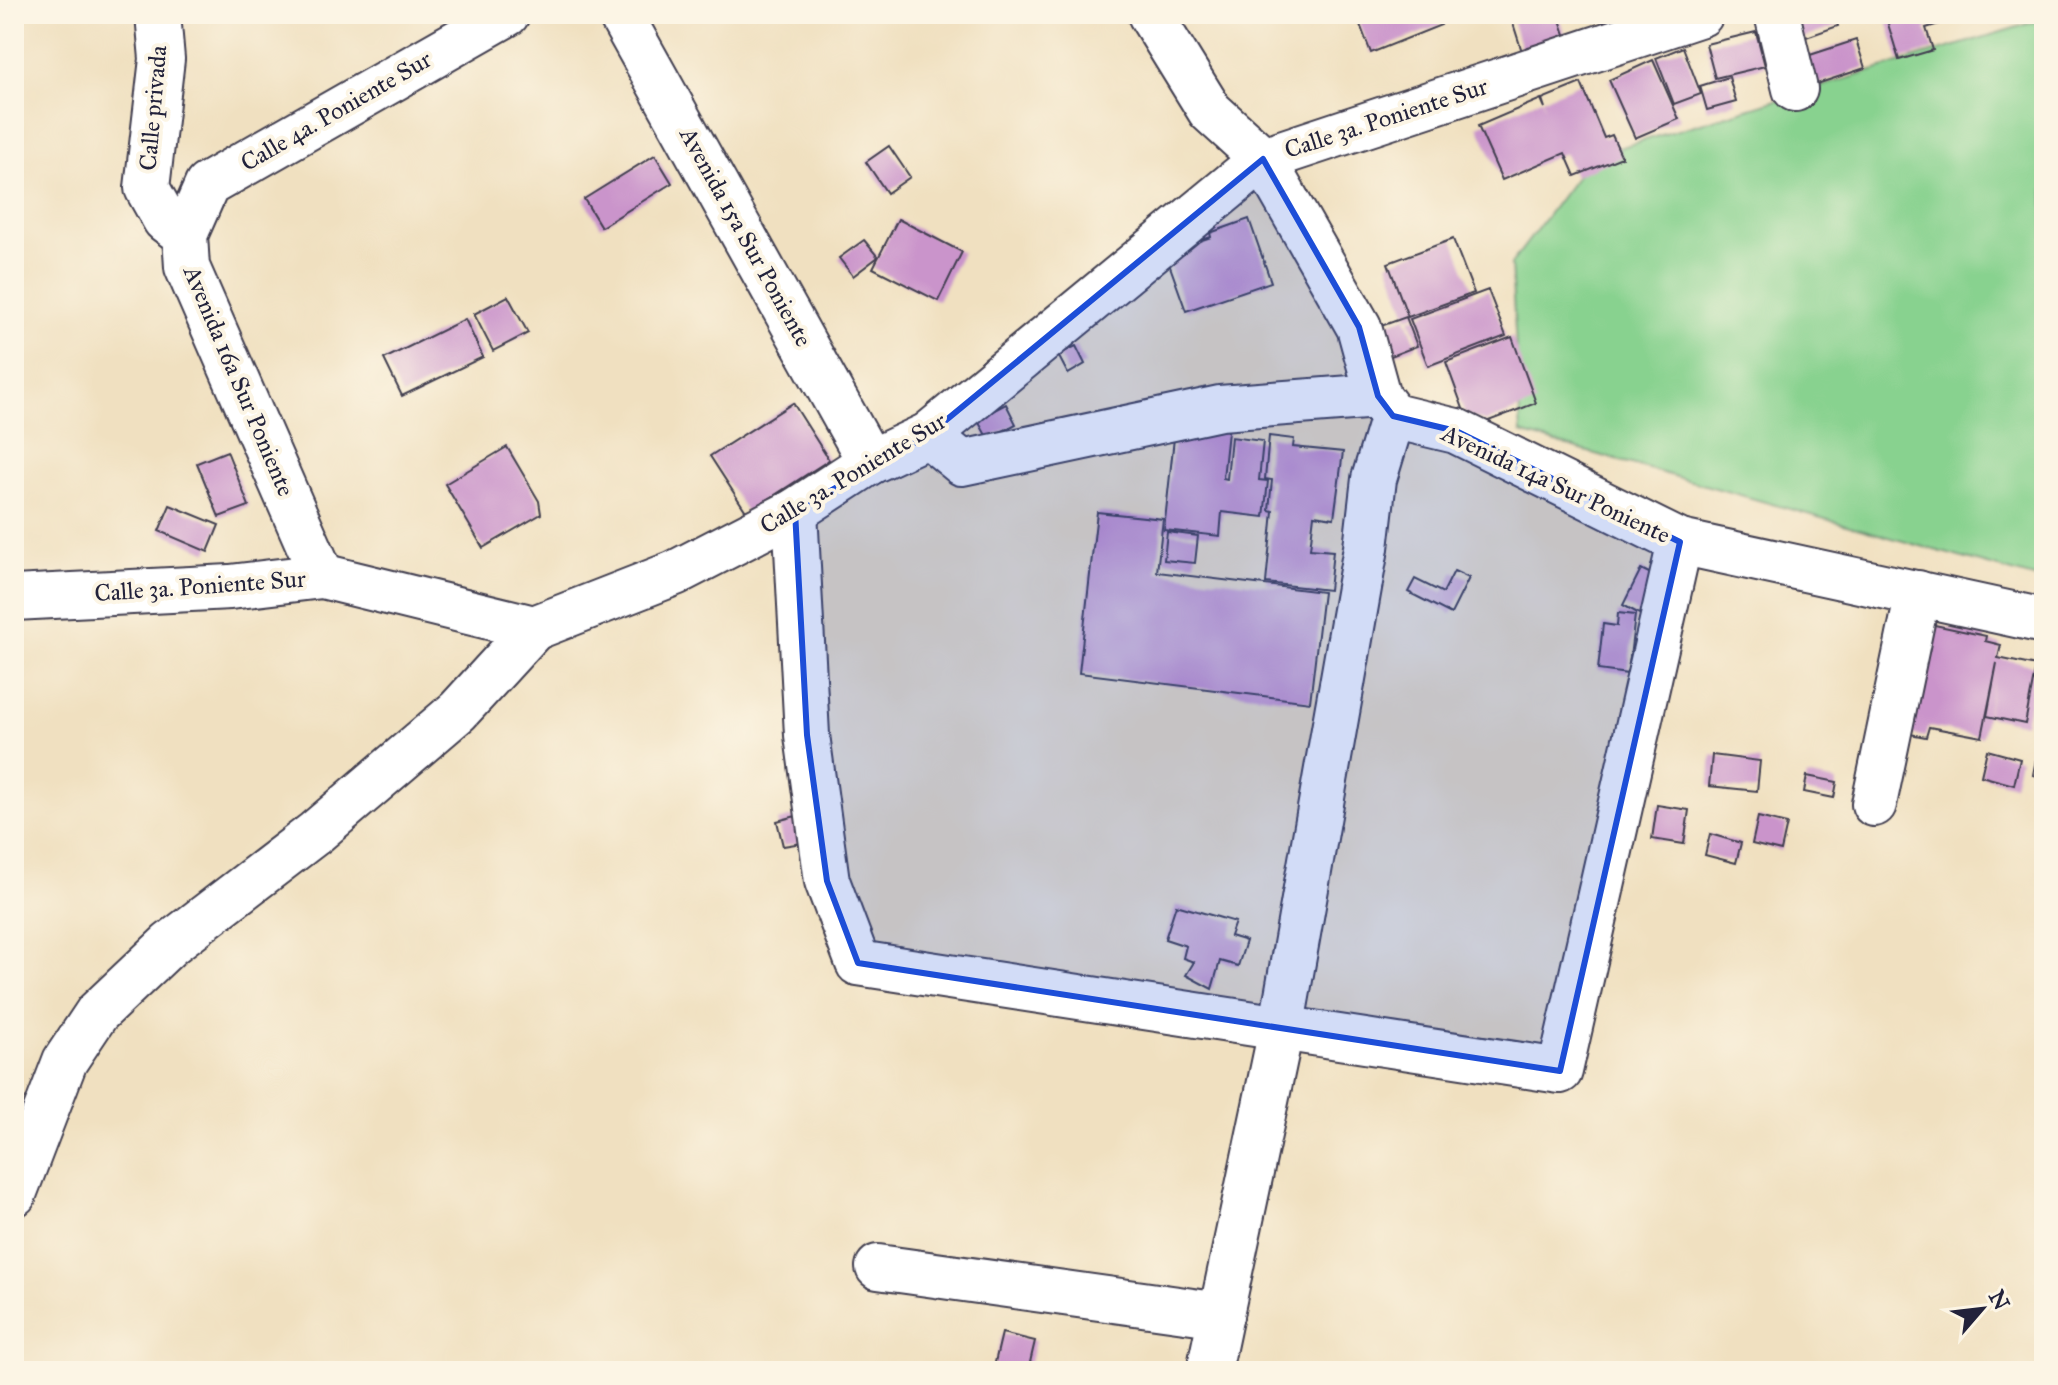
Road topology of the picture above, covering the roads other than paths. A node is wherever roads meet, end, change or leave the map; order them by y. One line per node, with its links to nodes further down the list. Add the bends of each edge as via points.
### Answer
1 (158, 14): 10 (street, Calle privada, via 162,59 147,188 165,220)
2 (507, 14): 9 (street, Calle 4a. Poniente Sur)
3 (620, 14): 13 (street, Avenida 15a Sur Poniente)
4 (1150, 14): 8 (street, via 1210,111)
5 (1701, 14): 8 (street, Calle 3a. Poniente Sur)
6 (1777, 14): 7 (street)
7 (1795, 89)
8 (1263, 159): 11 (street, via 1359,327); 12 (street, Calle 3a. Poniente Sur)
9 (207, 185): 10 (street, Avenida 16a Sur Poniente)
10 (185, 235): 16 (street, Avenida 16a Sur Poniente, via 187,267)
11 (1386, 406): 12 (street, Avenida 14a Sur Poniente, via 1220,408 962,463); 15 (street, Avenida 14a Sur Poniente, via 1456,431); 22 (street)
12 (928, 435): 13 (street, Calle 3a. Poniente Sur)
13 (870, 462): 14 (street, Calle 3a. Poniente Sur)
14 (795, 511): 20 (street, Calle 3a. Poniente Sur, via 675,573); 22 (street, via 809,750 827,881 858,963)
15 (1680, 542): 17 (street, Avenida 14a Sur Poniente); 22 (street, via 1560,1071)
16 (322, 576): 18 (street, Calle 3a. Poniente Sur, via 230,587); 20 (street, Calle 3a. Poniente Sur)
17 (1918, 593): 19 (street, Avenida 14a Sur Poniente); 21 (street)
18 (14, 598)
19 (2044, 621)
20 (534, 628): 23 (street, via 458,711 315,833 170,944 97,1013 65,1061)
21 (1874, 804)
22 (1281, 1030): 25 (street)
23 (14, 1194)
24 (878, 1267): 25 (street)
25 (1221, 1315): 26 (street)
26 (1209, 1371)

